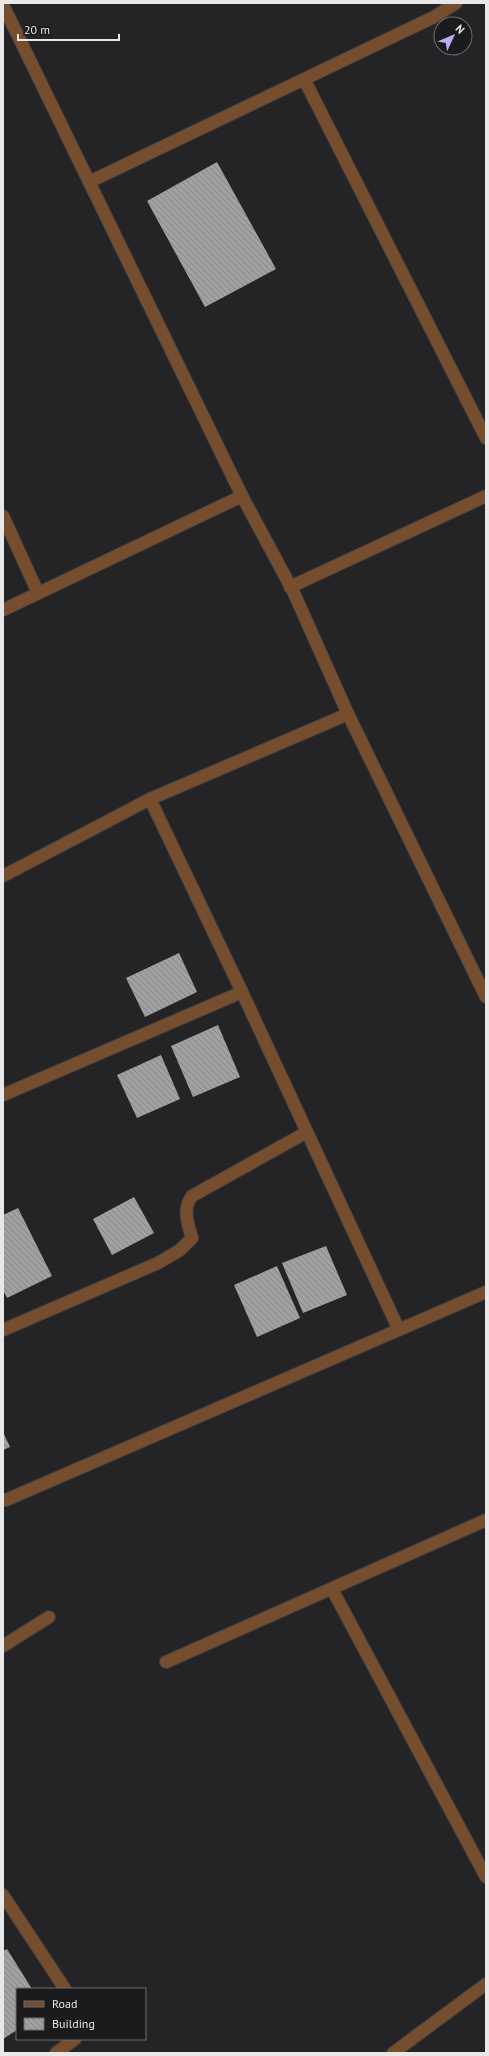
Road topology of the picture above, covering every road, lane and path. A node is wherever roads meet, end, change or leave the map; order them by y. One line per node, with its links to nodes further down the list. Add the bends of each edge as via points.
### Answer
1 (456, 3): 3 (street, via 434,17)
2 (3, 5): 4 (street)
3 (304, 79): 4 (street); 5 (street)
4 (89, 182): 6 (street)
5 (486, 438)
6 (242, 496): 9 (street); 10 (street)
7 (486, 496): 9 (street)
8 (3, 516): 10 (street)
9 (290, 587): 12 (street)
10 (38, 593): 11 (street)
11 (3, 610)
12 (348, 714): 13 (street); 16 (street)
13 (150, 799): 14 (street); 15 (street)
14 (3, 876)
15 (242, 992): 17 (street); 18 (street)
16 (486, 997)
17 (3, 1095)
18 (307, 1132): 20 (street, via 192,1196 187,1202 186,1219 192,1238 180,1250 158,1263); 21 (street)
19 (486, 1292): 21 (street)
20 (3, 1330)
21 (399, 1330): 22 (street)
22 (6, 1500)
23 (486, 1520): 24 (street)
24 (332, 1590): 27 (street); 28 (street)
25 (49, 1617): 26 (street)
26 (3, 1646)
27 (166, 1662)
28 (486, 1877)
29 (3, 1895): 31 (street)
30 (486, 1984): 34 (street)
31 (64, 1988)
32 (74, 2040): 33 (street)
33 (56, 2053)
34 (393, 2053)

